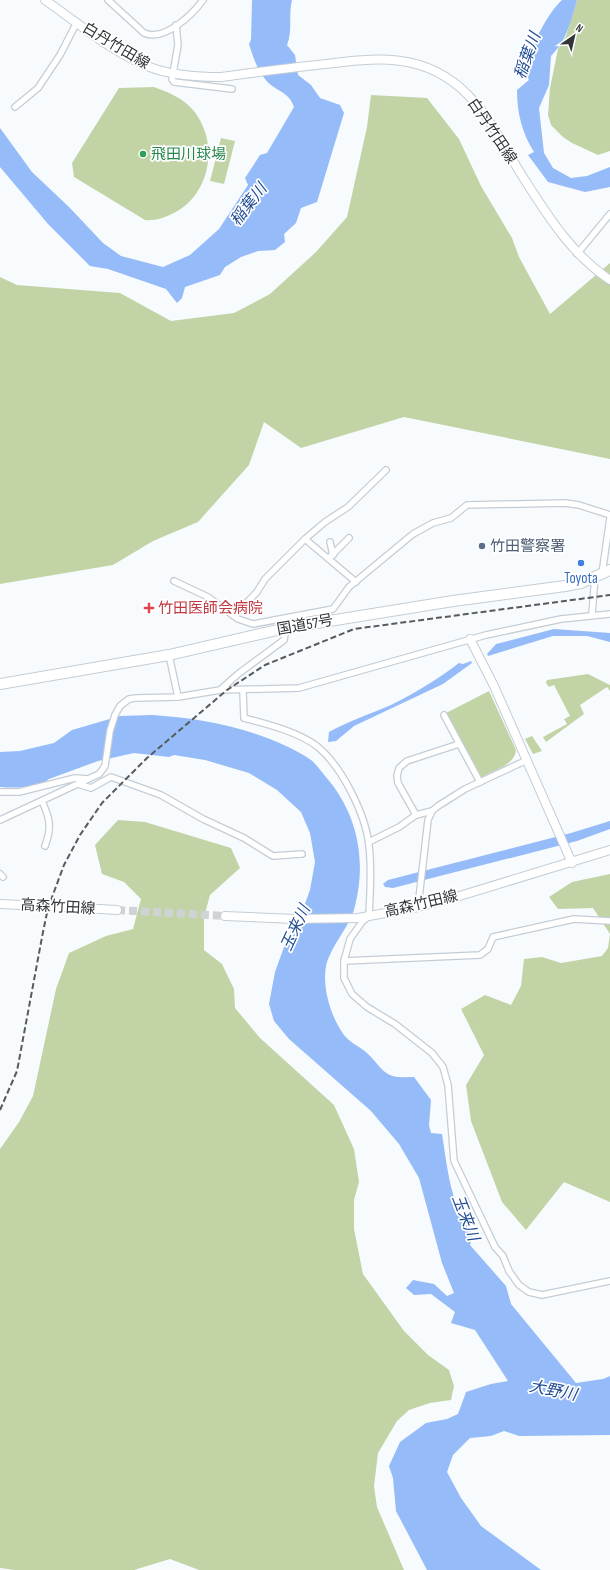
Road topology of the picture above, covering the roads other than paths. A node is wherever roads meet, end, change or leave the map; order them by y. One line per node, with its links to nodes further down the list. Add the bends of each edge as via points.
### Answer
1 (45, 0): 4 (main road, 白丹竹田線)
2 (108, 0): 5 (street, via 146,34 160,34)
3 (203, 0): 5 (street)
4 (77, 22): 6 (main road, 白丹竹田線, via 133,59); 8 (street, via 60,55 38,88)
5 (176, 25): 6 (street, via 178,45)
6 (173, 74): 7 (street, via 172,79 178,84); 10 (main road, 白丹竹田線, via 201,77 242,74 364,59 392,59 428,68 460,87 478,106 545,212)
7 (232, 89)
8 (15, 107)
9 (610, 214): 10 (street)
10 (577, 254): 11 (main road, 白丹竹田線)
11 (610, 280)
12 (386, 470): 16 (street, via 348,507)
13 (610, 515): 21 (street, via 565,502 467,505 451,518 433,523 414,534)
14 (610, 518): 19 (street)
15 (350, 538): 18 (street)
16 (305, 539): 18 (street); 24 (street, via 265,579 258,592)
17 (330, 542): 18 (street)
18 (331, 556): 21 (street)
19 (602, 574): 22 (street); 25 (highway, 国道57号, via 565,586)
20 (174, 581): 24 (street, via 208,597)
21 (356, 582): 24 (street, via 349,587 333,609 253,624)
22 (592, 614): 23 (street); 26 (street)
23 (610, 614)
24 (234, 616)
25 (286, 628): 27 (highway, 国道57号); 29 (street, via 284,640)
26 (470, 639): 30 (street, via 299,688); 34 (main road)
27 (169, 655): 28 (highway, 国道57号); 31 (street)
28 (0, 684)
29 (220, 690): 30 (street); 31 (street)
30 (243, 691): 43 (street, via 244,718 273,726 318,747 335,767 361,815)
31 (178, 697): 35 (street, via 129,699 120,706 110,731 105,766 99,774)
32 (444, 715): 33 (street)
33 (459, 744): 36 (street); 41 (street, via 408,761 399,768 398,783)
34 (527, 760): 36 (street); 47 (main road)
35 (89, 779): 37 (street); 38 (street, via 75,778 19,792)
36 (480, 782): 40 (street)
37 (78, 784): 39 (street); 46 (street, via 90,788 111,777 123,780 161,795 273,856)
38 (0, 792)
39 (42, 801): 42 (street); 44 (street, via 50,818 49,836)
40 (432, 811): 41 (street); 49 (street, via 428,820)
41 (416, 815): 43 (street)
42 (0, 820)
43 (369, 842): 52 (street)
44 (45, 846)
45 (610, 850): 47 (main road, 高森竹田線)
46 (302, 854)
47 (572, 862): 49 (main road, 高森竹田線)
48 (0, 904): 50 (main road, 高森竹田線, bridge)
49 (418, 907): 52 (main road, 高森竹田線)
50 (116, 910)
51 (225, 916): 52 (main road, 高森竹田線, via 280,919)
52 (369, 916): 54 (street, via 350,939)
53 (610, 921): 54 (street, via 574,919 493,938 488,949 480,955)
54 (344, 961): 55 (street, via 344,978 352,994 432,1053 443,1067 448,1085 454,1161 494,1246 503,1256 519,1285 530,1292 542,1295)
55 (610, 1281)

